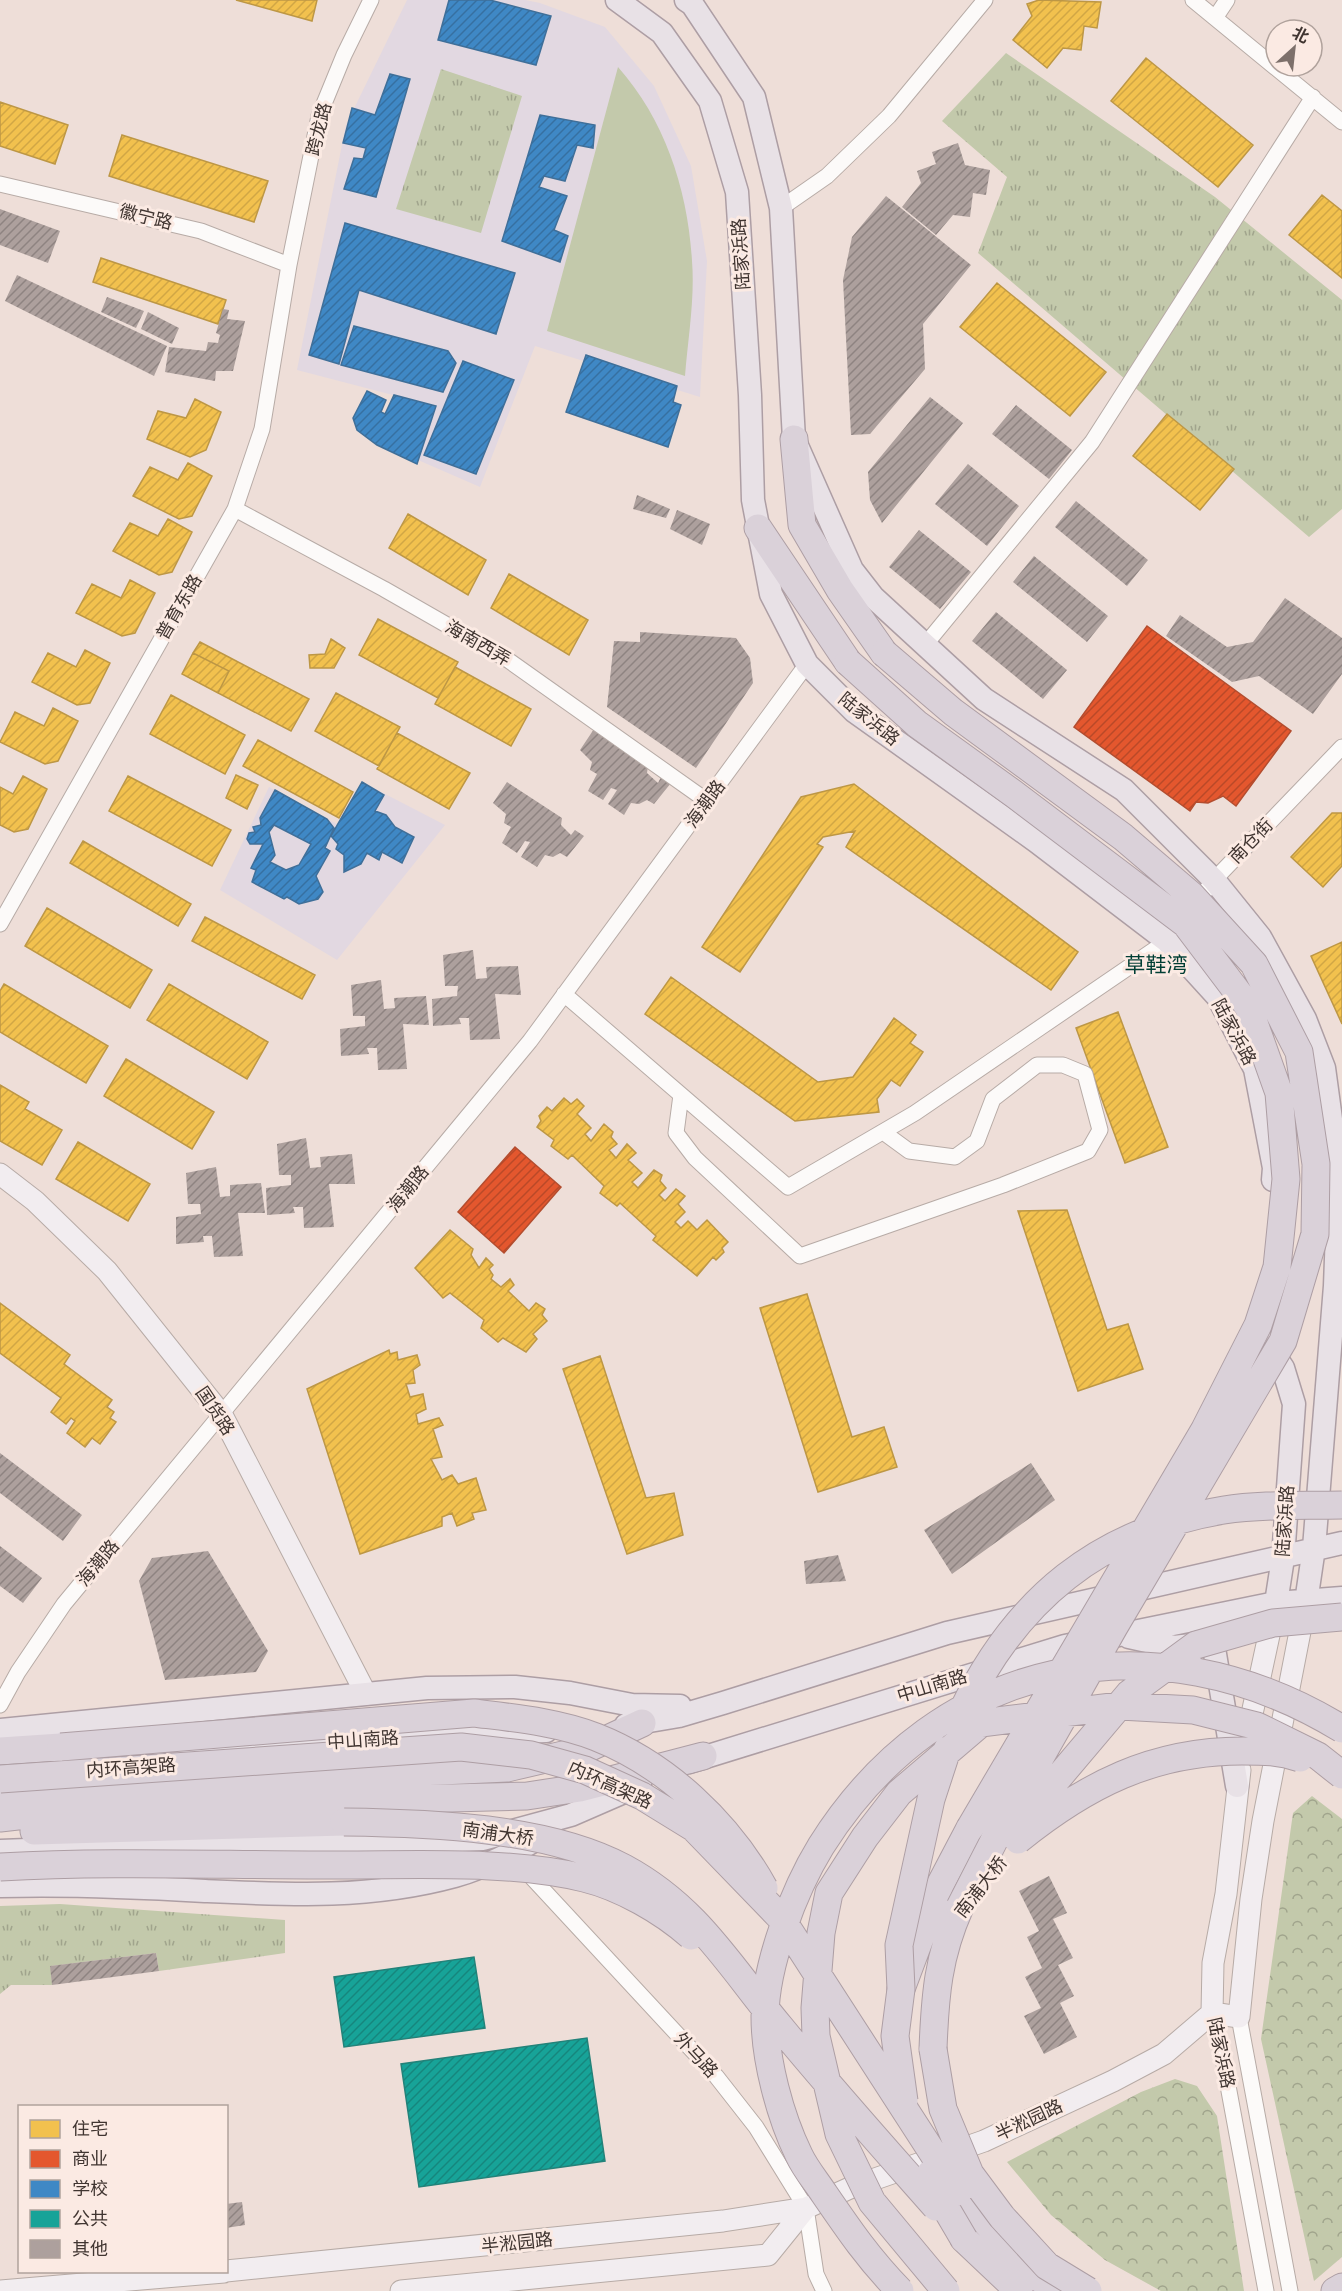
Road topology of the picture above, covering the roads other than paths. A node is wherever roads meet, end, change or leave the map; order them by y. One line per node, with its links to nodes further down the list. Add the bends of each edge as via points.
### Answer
1 (371, 0): 12 (street, 跨龙路, via 319,116)
2 (617, 0): 15 (main road, 陆家浜路, via 662,33 710,101 737,192 753,500)
3 (686, 0): 11 (main road, 陆家浜路, via 754,98)
4 (986, 0): 11 (street, via 889,116 828,176)
5 (1193, 0): 7 (street)
6 (1227, 0): 7 (street)
7 (1215, 18): 8 (street)
8 (1313, 97): 9 (street); 16 (street, via 1092,442)
9 (1342, 122)
10 (0, 184): 12 (street, 徽宁路, via 201,231)
11 (781, 208): 13 (main road, 陆家浜路)
12 (289, 265): 14 (street, 普育东路, via 262,429)
13 (794, 439): 16 (main road, 陆家浜路, via 852,570 873,597); 60 (highway, bridge, via 802,525 840,590 884,652 953,712 1123,837 1191,895 1254,964 1299,1052 1316,1164 1315,1234 1283,1341 1114,1627)
14 (235, 509): 19 (street, 海南西弄, via 508,660); 21 (street, 普育东路)
15 (759, 528): 17 (main road, 陆家浜路, via 771,594); 62 (highway, bridge, via 848,662 916,724 1186,924 1248,1006 1278,1093 1286,1179 1277,1267 1258,1325 1205,1429 970,1828 940,1885)
16 (925, 645): 20 (main road, 陆家浜路, via 984,699 1124,790)
17 (807, 664): 19 (street, 海潮路); 22 (main road, 陆家浜路, via 854,711 1036,841)
18 (1342, 747): 20 (street, 南仓街)
19 (707, 801): 23 (street, 海潮路)
20 (1214, 880): 22 (street, 南仓街); 27 (main road, 陆家浜路, via 1260,937 1305,1019 1324,1068 1340,1178)
21 (0, 924)
22 (1167, 941): 25 (street, 南仓街); 32 (main road, 陆家浜路, via 1218,998 1255,1069 1274,1168 1272,1239 1262,1312 1268,1346 1283,1368 1294,1404)
23 (564, 994): 24 (street); 28 (street, 海潮路, via 530,1041)
24 (681, 1095): 25 (street, 南仓街, via 788,1187); 25 (street, via 676,1133 695,1158 800,1256 1088,1151 1100,1130 1085,1074 1064,1065 1037,1065 993,1099 977,1141 955,1157 909,1151)
25 (883, 1132)
26 (0, 1174): 28 (main road, 国货路, via 35,1201 107,1271)
27 (1338, 1295): 31 (main road, 陆家浜路)
28 (222, 1415): 39 (main road, 国货路); 41 (street, 海潮路, via 64,1604)
29 (1342, 1505): 62 (highway, bridge, via 1224,1510 1165,1525 1122,1541 1072,1570 1037,1601 1001,1644 953,1733 931,1799 899,1945)
30 (1342, 1543): 31 (main road, 中山南路)
31 (1314, 1548): 32 (main road, 中山南路); 34 (main road, 陆家浜路)
32 (1283, 1558): 35 (main road, 陆家浜路); 40 (main road, 中山南路, via 947,1633)
33 (1342, 1598): 34 (main road, 中山南路)
34 (1306, 1602): 35 (main road, 中山南路); 36 (main road, 中山南路); 65 (main road, 陆家浜路, via 1261,1832)
35 (1276, 1603): 37 (main road, 中山南路); 38 (main road); 50 (main road, 陆家浜路)
36 (1342, 1617): 60 (highway, bridge, via 1273,1623 1196,1645 1129,1694 1017,1825)
37 (1122, 1636): 38 (main road, via 1174,1647); 46 (main road, 中山南路, via 1065,1646)
38 (1213, 1641): 50 (main road)
39 (366, 1694): 40 (main road, 中山南路, via 515,1686 633,1705); 44 (main road, 中山南路)
40 (723, 1703): 42 (main road, 中山南路)
41 (0, 1705)
42 (642, 1723): 47 (main road, 中山南路); 51 (highway, via 604,1743 522,1766)
43 (1342, 1729): 74 (highway, bridge, via 1261,1689 1198,1671 1143,1664 1089,1667 1038,1677 987,1697 935,1725 890,1760 844,1810 802,1877 775,1953 765,2017 774,2086 799,2156 867,2258)
44 (0, 1730)
45 (0, 1751): 61 (highway, bridge, via 474,1713 532,1721 595,1737 645,1762 704,1808 746,1855)
46 (703, 1756): 52 (main road, 中山南路); 53 (highway, via 580,1788 526,1796 263,1801 96,1808)
47 (0, 1766)
48 (1342, 1773): 60 (highway, 南浦大桥, bridge, via 1281,1751 1219,1751 1169,1757 1126,1771 1061,1808 1018,1839); 75 (highway, 南浦大桥, bridge, via 1318,1756 1257,1726 1193,1710 1120,1706 981,1722 899,1793 865,1837 829,1893 821,1933 816,2036 839,2134 872,2202)
49 (0, 1779): 61 (highway, 内环高架路, bridge, via 461,1747 531,1755 585,1770 642,1796 694,1828)
50 (1237, 1786): 64 (main road, 陆家浜路, via 1226,1894 1213,1963)
51 (0, 1791)
52 (571, 1815): 55 (main road, 中山南路, via 483,1839); 57 (main road, 中山南路)
53 (0, 1818)
54 (0, 1832): 63 (highway, 南浦大桥, bridge, via 344,1822 435,1826 560,1844 614,1863 672,1899 713,1939)
55 (376, 1844): 56 (main road, 中山南路); 57 (main road)
56 (0, 1851)
57 (509, 1854): 59 (main road, 中山南路, via 454,1876 342,1894 292,1896 119,1887); 66 (street, 外马路, via 716,2076 756,2127)
58 (0, 1867): 63 (highway, bridge, via 390,1866 552,1872 586,1879 653,1909 683,1928)
59 (0, 1886)
60 (960, 1907): 78 (highway, 南浦大桥, bridge, via 940,1957 935,1994 933,2049 944,2109 970,2174 1002,2217 1047,2266)
61 (781, 1918): 77 (highway, 内环高架路, bridge, via 958,2192 1036,2276)
62 (901, 1989): 67 (highway, bridge, via 896,2036 904,2101 934,2188)
63 (751, 1992): 67 (highway, 南浦大桥, bridge)
64 (1212, 2013): 65 (main road); 66 (main road, 半淞园路, via 1164,2054 1113,2081 984,2141 852,2187); 79 (street, 陆家浜路)
65 (1239, 2017): 80 (street, 陆家浜路)
66 (806, 2208): 68 (main road, 半淞园路, via 712,2222); 72 (main road, 半淞园路, via 768,2255); 73 (street, 外马路, via 816,2274)
67 (964, 2239): 76 (highway, 南浦大桥)
68 (228, 2271)
69 (202, 2273): 71 (main road, 半淞园路)
70 (1342, 2287): 81 (highway)
71 (0, 2291)
72 (400, 2291)
73 (824, 2291)
74 (900, 2291)
75 (946, 2291)
76 (1019, 2291)
77 (1060, 2291)
78 (1088, 2291)
79 (1266, 2291)
80 (1290, 2291)
81 (1335, 2291)

